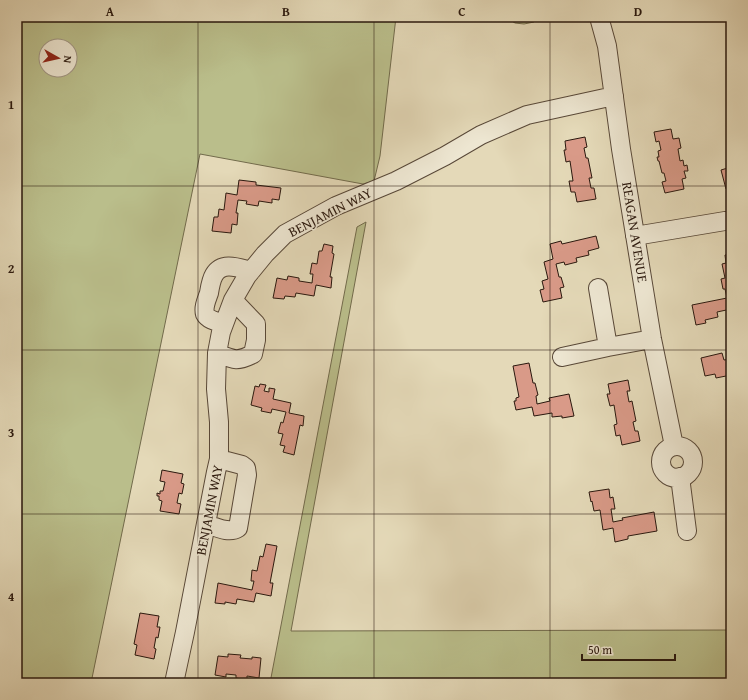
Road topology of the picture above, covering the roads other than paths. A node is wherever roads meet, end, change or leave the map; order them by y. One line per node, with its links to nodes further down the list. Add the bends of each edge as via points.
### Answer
1 (600, 17): 2 (street, REAGAN AVENUE)
2 (614, 96): 4 (street, REAGAN AVENUE); 5 (street, BENJAMIN WAY, via 527,115 481,135 445,156 336,206 285,234)
3 (725, 221): 4 (street)
4 (635, 236): 9 (street, REAGAN AVENUE)
5 (251, 271): 7 (street, BENJAMIN WAY); 8 (street, via 230,267 220,269 213,276 205,313 211,319)
6 (598, 288): 10 (street)
7 (233, 300): 8 (street, BENJAMIN WAY); 11 (street, via 256,324 253,354 235,360)
8 (224, 324): 11 (street, BENJAMIN WAY)
9 (652, 339): 10 (street); 15 (street, REAGAN AVENUE, via 674,446 664,453 661,464 668,475 680,478)
10 (608, 347): 12 (street)
11 (217, 353): 13 (street, BENJAMIN WAY, via 216,390)
12 (562, 357)
13 (220, 459): 14 (street, BENJAMIN WAY); 14 (street, via 242,465 248,475 238,528 228,531)
14 (206, 524): 16 (street, BENJAMIN WAY)
15 (687, 531)
16 (174, 683)

